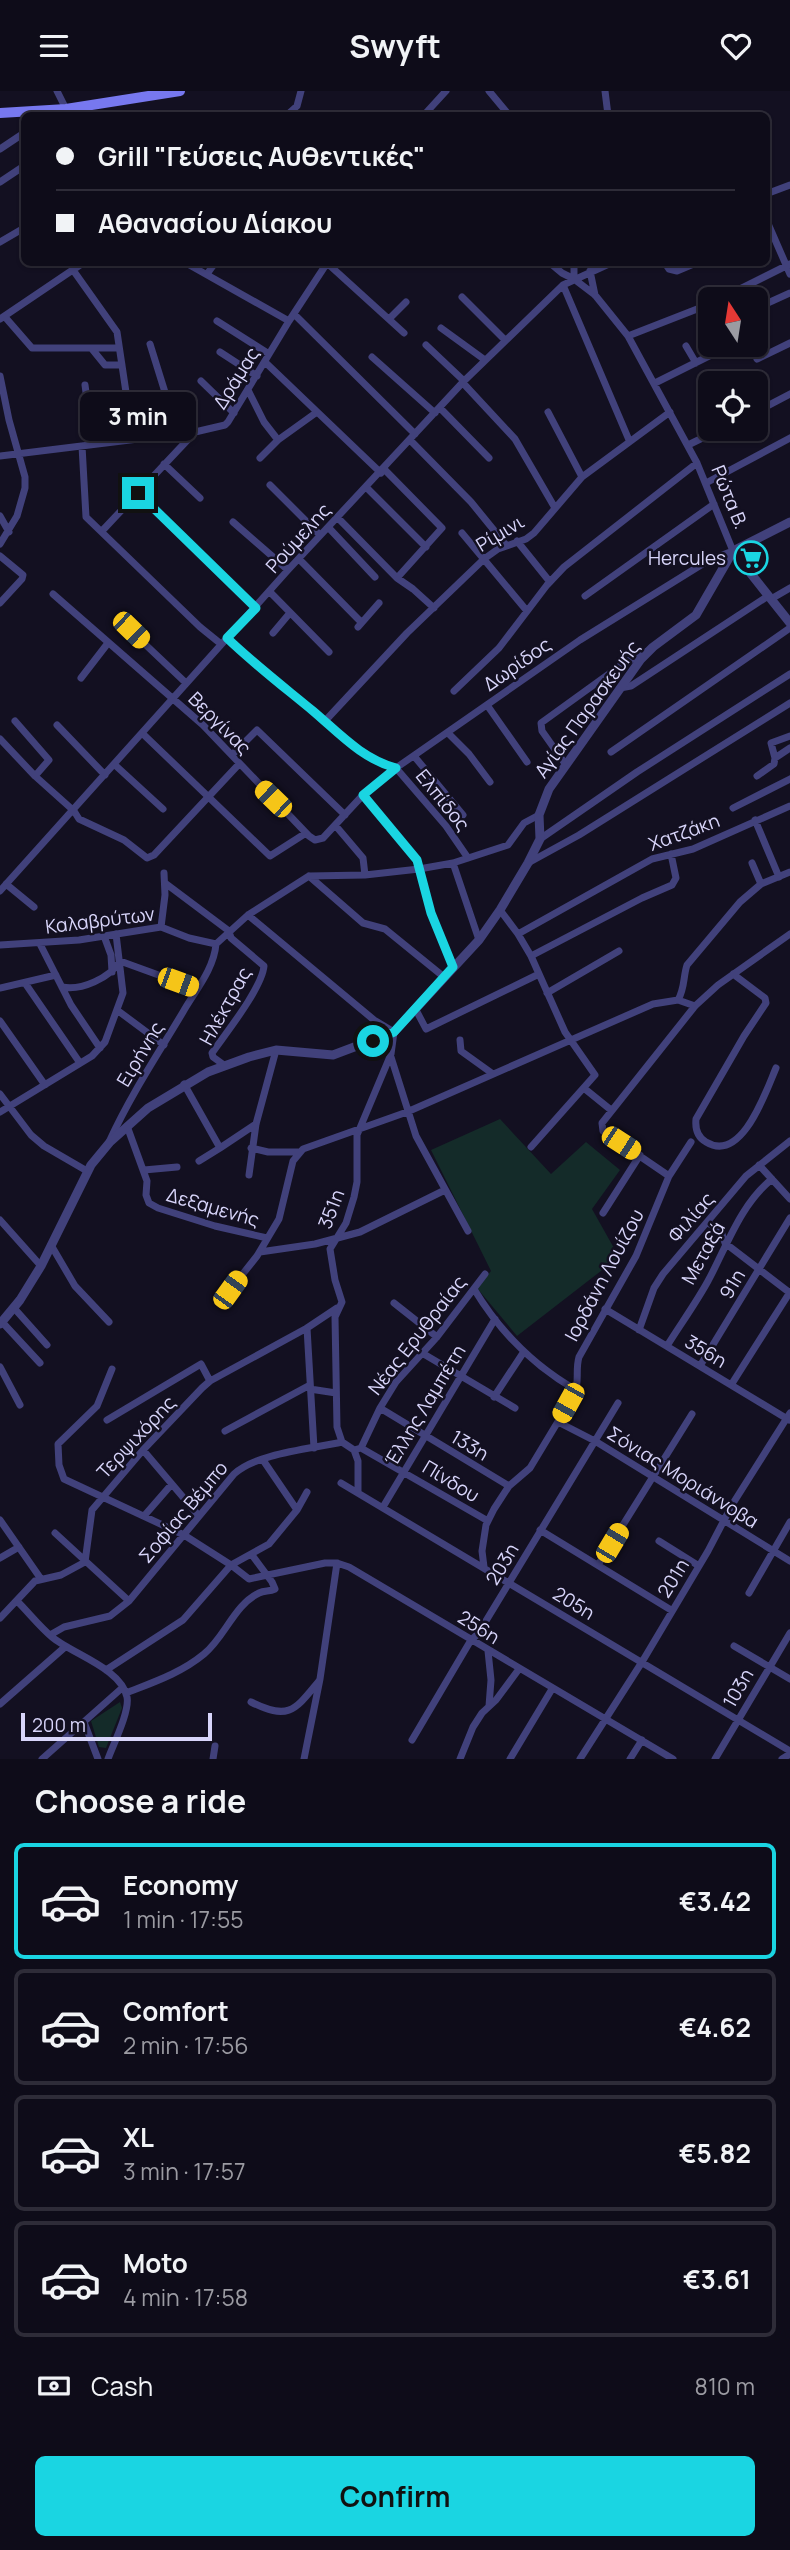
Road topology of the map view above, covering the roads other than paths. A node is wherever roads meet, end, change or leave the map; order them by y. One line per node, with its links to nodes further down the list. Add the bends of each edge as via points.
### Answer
1 (57, 91): 8 (street)
2 (180, 91): 7 (main road)
3 (301, 91): 12 (street, via 297,106)
4 (446, 91): 13 (street)
5 (489, 91): 14 (street)
6 (605, 91): 15 (street)
7 (164, 92): 9 (main road)
8 (58, 111): 9 (main road); 11 (main road)
9 (81, 111)
10 (21, 112): 16 (main road)
11 (29, 112)
12 (290, 112)
13 (427, 112)
14 (506, 112)
15 (608, 112)
16 (0, 113)
17 (21, 136): 18 (street)
18 (0, 149)
19 (21, 168): 20 (street)
20 (0, 182)
21 (790, 184): 22 (street)
22 (770, 192)
23 (21, 230): 25 (street)
24 (770, 232): 36 (street)
25 (0, 242)
26 (78, 266): 37 (street)
27 (189, 266): 39 (street)
28 (213, 266): 39 (street)
29 (325, 266): 49 (street, Δράμας)
30 (330, 266): 51 (street)
31 (554, 266): 40 (street, Ρώτα Β.)
32 (574, 266): 40 (street)
33 (603, 266): 38 (street, Ρούμελης)
34 (667, 266): 35 (street, via 677,271)
35 (688, 266)
36 (789, 268): 42 (street)
37 (73, 269): 50 (street); 62 (street, via 117,333)
38 (590, 271): 40 (street, Ρούμελης); 44 (street)
39 (207, 274): 53 (street)
40 (573, 279): 41 (street, Ρούμελης); 44 (street, Ρώτα Β.)
41 (563, 285): 57 (street, Ρούμελης); 93 (street)
42 (747, 287)
43 (790, 293): 47 (street)
44 (595, 295): 56 (street, Ρώτα Β.)
45 (462, 297): 57 (street)
46 (406, 302): 51 (street)
47 (768, 303)
48 (698, 309): 56 (street)
49 (293, 313): 53 (street, Δράμας); 89 (street)
50 (2, 318): 63 (street, via 32,348)
51 (389, 319): 55 (street)
52 (216, 321): 65 (street)
53 (289, 321): 65 (street, Δράμας)
54 (441, 328): 69 (street)
55 (404, 333)
56 (628, 336): 77 (street, Ρώτα Β.)
57 (505, 340): 69 (street, Ρούμελης)
58 (790, 343): 68 (street)
59 (150, 344): 88 (street)
60 (426, 345): 76 (street)
61 (686, 346): 71 (street)
62 (119, 348): 63 (street); 72 (street)
63 (92, 349): 72 (street, via 105,365)
64 (220, 352): 74 (street)
65 (269, 354): 70 (street, Δράμας)
66 (372, 357): 82 (street)
67 (708, 357): 71 (street)
68 (757, 359)
69 (485, 361): 76 (street, Ρούμελης)
70 (265, 362): 74 (street, Δράμας); 83 (street)
71 (696, 363): 77 (street)
72 (122, 365): 91 (street)
73 (0, 376): 98 (street)
74 (257, 376): 79 (street, Δράμας)
75 (201, 381): 86 (street)
76 (464, 382): 82 (street, Ρούμελης); 112 (street, via 515,439)
77 (655, 383): 85 (street, Ρώτα Β.)
78 (85, 385): 95 (street)
79 (248, 390): 86 (street, Δράμας); 92 (street)
80 (790, 394): 81 (street)
81 (768, 406)
82 (438, 410): 89 (street, Ρούμελης); 101 (street)
83 (317, 412): 92 (street); 104 (street)
84 (548, 412): 105 (street)
85 (670, 412): 93 (street, Ρίμινι); 96 (street, Ρώτα Β.)
86 (234, 413): 87 (street, Δράμας, via 225,425)
87 (195, 432): 88 (street, Δράμας); 103 (street)
88 (178, 434): 91 (street, Δράμας)
89 (413, 437): 104 (street, Ρούμελης); 124 (street)
90 (790, 438): 106 (street)
91 (133, 439): 95 (street, Δράμας)
92 (278, 440): 100 (street)
93 (629, 440): 105 (street, Ρίμινι)
94 (698, 440): 96 (street)
95 (93, 444): 97 (street, Δράμας)
96 (688, 445): 102 (street, Ρώτα Β.)
97 (82, 446): 98 (street, Δράμας); 118 (street, Ελπίδος, via 84,513)
98 (17, 453): 99 (street, Δράμας); 119 (street, via 25,488)
99 (0, 456)
100 (260, 458)
101 (489, 458)
102 (697, 463): 106 (street, Ρώτα Β.); 133 (street)
103 (164, 464): 109 (street); 110 (street)
104 (383, 471): 108 (street, Ρούμελης); 125 (street, via 440,525 441,531)
105 (582, 477): 112 (street, Ρίμινι)
106 (706, 483): 111 (street, Ρώτα Β.)
107 (270, 485): 121 (street)
108 (367, 488): 114 (street, Ρούμελης); 125 (street)
109 (138, 493): 118 (street); 141 (street)
110 (200, 498)
111 (714, 503): 126 (street, Ρώτα Β.); 137 (street)
112 (555, 508): 122 (street, Ρίμινι, via 534,533)
113 (0, 516): 119 (street)
114 (337, 517): 117 (street, Ρούμελης); 132 (street)
115 (233, 522): 130 (street)
116 (790, 522): 126 (street)
117 (328, 527): 121 (street, Ρούμελης); 131 (street)
118 (102, 531): 148 (street, Ελπίδος, via 160,589)
119 (9, 532): 123 (street)
120 (462, 533): 129 (street)
121 (320, 535): 128 (street, Ρούμελης)
122 (517, 541): 124 (street, Ρίμινι); 133 (street)
123 (0, 544)
124 (506, 545): 129 (street, Ρίμινι)
125 (426, 547): 132 (street)
126 (733, 551): 138 (street, Ρώτα Β.); 150 (street, Αγίας Παρασκευής, via 696,615); 159 (street, Δωρίδος, via 709,560 621,614)
127 (0, 556): 139 (street, via 23,575)
128 (299, 559): 130 (street, Ρούμελης); 140 (street, via 360,624)
129 (484, 559): 142 (street, Ρίμινι); 143 (street)
130 (288, 570): 135 (street, Ρούμελης)
131 (375, 577)
132 (397, 578): 142 (street)
133 (550, 582): 143 (street)
134 (790, 588): 138 (street)
135 (271, 592): 141 (street, Ρούμελης); 144 (street)
136 (53, 594): 149 (street, Βεργίνας)
137 (585, 596)
138 (770, 598): 145 (street, Ρώτα Β.); 155 (street, via 631,687)
139 (0, 603)
140 (379, 603)
141 (256, 608): 148 (street, Ρούμελης)
142 (434, 608): 160 (street, Ρίμινι)
143 (527, 611): 156 (street, via 499,648)
144 (289, 614): 147 (street); 151 (street)
145 (790, 625): 169 (street)
146 (131, 630): 154 (street)
147 (273, 633)
148 (224, 641): 154 (street, Ρούμελης); 160 (street, Ελπίδος)
149 (108, 643): 153 (street); 157 (street, Βεργίνας)
150 (649, 650): 155 (street, Αγίας Παρασκευής); 177 (street, via 541,723)
151 (328, 652)
152 (790, 674): 196 (street)
153 (81, 678)
154 (186, 683): 157 (street, Ρούμελης)
155 (620, 688): 177 (street, Αγίας Παρασκευής)
156 (453, 691)
157 (173, 699): 164 (street, Ρούμελης); 170 (street, Βεργίνας)
158 (790, 703): 200 (street)
159 (487, 705): 163 (street, Δωρίδος); 174 (street)
160 (324, 720): 178 (street, Ελπίδος, via 353,747)
161 (15, 721): 180 (street, via 49,760)
162 (57, 725): 179 (street)
163 (448, 733): 172 (street, Δωρίδος); 183 (street)
164 (143, 734): 176 (street, Ρούμελης); 185 (street)
165 (790, 736): 173 (street, via 771,743)
166 (0, 739): 167 (street)
167 (8, 748): 171 (street); 180 (street)
168 (790, 748): 173 (street)
169 (611, 752)
170 (232, 755): 175 (street, Βεργίνας); 190 (street, via 257,730)
171 (0, 756)
172 (414, 756): 178 (street, Δωρίδος); 191 (street)
173 (775, 758): 181 (street)
174 (527, 762)
175 (239, 764): 185 (street); 195 (street, Βεργίνας)
176 (115, 765): 179 (street, Ρούμελης); 188 (street)
177 (566, 765): 192 (street, Αγίας Παρασκευής, via 549,789)
178 (396, 768): 184 (street, Δωρίδος); 198 (street, Ελπίδος)
179 (105, 775): 189 (street, Ρούμελης)
180 (35, 776): 189 (street)
181 (758, 776)
182 (790, 779): 187 (street)
183 (490, 782)
184 (363, 795): 190 (street, Δωρίδος); 202 (street, via 417,860)
185 (208, 797): 189 (street, via 147,859 124,840 79,819); 195 (street, via 270,856)
186 (790, 806): 193 (street, Χατζάκη)
187 (733, 808)
188 (163, 809)
189 (74, 811): 209 (street, Ρούμελης)
190 (345, 815): 194 (street, Δωρίδος)
191 (463, 815)
192 (539, 815): 196 (street, Αγίας Παρασκευής); 198 (street, via 517,829 508,845)
193 (755, 820): 197 (street, Χατζάκη, via 693,849); 207 (street)
194 (335, 825): 195 (street, via 318,840); 205 (street, via 363,858)
195 (306, 833)
196 (540, 839): 200 (street, Αγίας Παρασκευής)
197 (671, 854): 218 (street, Χατζάκη, via 652,859); 226 (street, via 676,879 672,885)
198 (468, 858): 199 (street)
199 (453, 863): 202 (street); 221 (street)
200 (528, 863): 213 (street, Αγίας Παρασκευής)
201 (752, 863): 210 (street)
202 (419, 869): 205 (street); 228 (street)
203 (790, 872): 207 (street)
204 (164, 873): 208 (street)
205 (365, 875): 206 (street)
206 (309, 876): 214 (street); 233 (street, via 363,923 385,929)
207 (779, 877): 210 (street)
208 (165, 883): 215 (street); 216 (street)
209 (6, 884): 211 (street, Ρούμελης); 212 (street)
210 (761, 884): 239 (street, via 687,965 685,988)
211 (0, 891)
212 (34, 907)
213 (500, 910): 218 (street); 221 (street, Αγίας Παρασκευής)
214 (248, 915): 216 (street); 244 (street)
215 (161, 926): 217 (street, Καλαβρύτων); 223 (street, Καλαβρύτων)
216 (229, 931): 223 (street); 252 (street, Ηλέκτρας, via 262,963 264,971 212,1053)
217 (116, 934): 220 (street, Καλαβρύτων); 227 (street)
218 (518, 934): 226 (street)
219 (790, 935): 231 (street)
220 (104, 936): 222 (street, Καλαβρύτων); 229 (street)
221 (479, 940): 228 (street, Αγίας Παρασκευής)
222 (40, 944): 224 (street, Καλαβρύτων); 232 (street)
223 (216, 944): 237 (street, Ειρήνης, via 214,958)
224 (0, 945)
225 (619, 951): 238 (street)
226 (531, 956): 230 (street)
227 (120, 961): 229 (street); 237 (street); 242 (street, via 123,993)
228 (453, 967): 233 (street, Αγίας Παρασκευής)
229 (112, 972): 235 (street, via 82,985)
230 (539, 974): 238 (street); 241 (street, via 426,1029)
231 (733, 974): 240 (street); 253 (street, via 766,1003 696,1119 696,1133 710,1145 738,1140)
232 (56, 975): 234 (street); 235 (street)
233 (444, 977): 241 (street, Αγίας Παρασκευής)
234 (25, 983): 236 (street); 251 (street)
235 (62, 987): 248 (street)
236 (0, 988)
237 (197, 989): 247 (street, Ειρήνης)
238 (547, 993): 245 (street)
239 (678, 1000): 240 (street); 245 (street, via 653,1004)
240 (695, 1006): 260 (street)
241 (415, 1008): 244 (street, Αγίας Παρασκευής)
242 (117, 1010): 247 (street); 248 (street)
243 (0, 1021): 256 (street)
244 (394, 1032): 249 (street, Αγίας Παρασκευής, via 333,1055); 250 (street, 351η)
245 (571, 1039): 254 (street); 257 (street, via 596,1075)
246 (460, 1040): 254 (street, via 461,1051)
247 (164, 1045): 267 (street, Ειρήνης)
248 (100, 1048): 251 (street)
249 (276, 1050): 252 (street, Αγίας Παρασκευής); 263 (street)
250 (391, 1054): 262 (street); 265 (street, 351η)
251 (80, 1063): 256 (street)
252 (223, 1065): 255 (street, Αγίας Παρασκευής)
253 (776, 1068)
254 (493, 1073): 262 (street)
255 (184, 1084): 264 (street, Αγίας Παρασκευής); 270 (street)
256 (45, 1085): 259 (street)
257 (585, 1089): 260 (street); 269 (street)
258 (0, 1094): 259 (street)
259 (9, 1107): 261 (street); 278 (street, via 30,1135)
260 (611, 1110): 273 (street, via 602,1123 603,1131)
261 (0, 1112)
262 (407, 1112): 265 (street); 282 (street)
263 (256, 1124): 270 (street); 271 (street)
264 (127, 1126): 267 (street, Αγίας Παρασκευής); 277 (street, Δεξαμενής)
265 (359, 1130): 272 (street); 290 (street, 351η, via 357,1182 346,1223)
266 (790, 1141): 275 (street, Φιλίας)
267 (110, 1142): 278 (street, Αγίας Παρασκευής)
268 (691, 1142): 280 (street, Ιορδάνη Λουίζου)
269 (531, 1147)
270 (220, 1148): 274 (street)
271 (251, 1148): 272 (street); 279 (street)
272 (298, 1153): 289 (street, via 281,1216)
273 (640, 1155): 280 (street); 284 (street)
274 (199, 1161)
275 (759, 1165): 281 (street); 287 (street, Φιλίας)
276 (177, 1167): 277 (street)
277 (144, 1170): 289 (street, Δεξαμενής, via 146,1195 153,1206)
278 (87, 1171): 292 (street, Αγίας Παρασκευής)
279 (249, 1175)
280 (669, 1176): 303 (street, Ιορδάνη Λουίζου, via 636,1256)
281 (772, 1179): 283 (street); 291 (street, Μεταξά, via 749,1204)
282 (445, 1190): 288 (street); 290 (street)
283 (790, 1199)
284 (603, 1213)
285 (790, 1217): 295 (street, 91η)
286 (0, 1220): 294 (street)
287 (708, 1223): 291 (street, via 721,1231); 308 (street, Φιλίας, via 654,1288)
288 (468, 1231)
289 (267, 1238): 293 (street)
290 (336, 1239): 293 (street); 301 (street, 351η, via 330,1249 341,1299)
291 (725, 1243): 295 (street); 311 (street, Μεταξά, via 708,1281)
292 (51, 1245): 294 (street, Αγίας Παρασκευής); 305 (street, via 75,1286)
293 (260, 1252): 298 (street)
294 (41, 1266): 302 (street, Αγίας Παρασκευής)
295 (759, 1269): 299 (street); 315 (street, 91η)
296 (485, 1274): 297 (street, Νέας Ερυθραίας)
297 (474, 1289): 304 (street); 309 (street, Νέας Ερυθραίας)
298 (230, 1290)
299 (790, 1293): 320 (street)
300 (394, 1303): 309 (street)
301 (338, 1307): 307 (street, Τερψιχόρης); 323 (street, 351η)
302 (14, 1308): 306 (street, Αγίας Παρασκευής); 310 (street)
303 (605, 1309): 308 (street, 356η); 322 (street, Ιορδάνη Λουίζου, via 579,1357)
304 (495, 1319): 313 (street); 318 (street, Έλλης Λαμπέτη)
305 (109, 1322)
306 (1, 1323): 314 (street)
307 (307, 1328): 319 (street, Τερψιχόρης); 321 (street)
308 (639, 1330): 311 (street, 356η)
309 (437, 1337): 312 (street, Νέας Ερυθραίας)
310 (47, 1345)
311 (667, 1346): 315 (street, 356η)
312 (422, 1353): 318 (street); 327 (street, Νέας Ερυθραίας)
313 (523, 1353): 322 (street); 324 (street)
314 (40, 1363)
315 (700, 1366): 320 (street, 356η)
316 (0, 1367): 326 (street)
317 (112, 1369): 348 (street, via 99,1403 57,1446 64,1479)
318 (460, 1377): 324 (street); 334 (street, Έλλης Λαμπέτη)
319 (210, 1381): 331 (street, via 201,1364); 339 (street, Τερψιχόρης)
320 (732, 1385): 330 (street, 356η)
321 (310, 1387): 323 (street); 333 (street); 337 (street)
322 (576, 1390): 332 (street)
323 (336, 1393): 335 (street, 351η)
324 (494, 1397): 328 (street)
325 (618, 1403): 336 (street, 203η)
326 (20, 1405)
327 (380, 1408): 334 (street, 133η); 338 (street, Νέας Ερυθραίας)
328 (515, 1408)
329 (692, 1414): 342 (street)
330 (789, 1417): 355 (street, 201η)
331 (107, 1420)
332 (558, 1422): 336 (street, Σόνιας Μοριάννοβα); 345 (street, via 530,1468)
333 (225, 1431)
334 (425, 1436): 341 (street, Έλλης Λαμπέτη); 345 (street, 133η)
335 (342, 1441): 337 (street, Σοφίας Βέμπο); 338 (street)
336 (595, 1441): 342 (street, Σόνιας Μοριάννοβα); 357 (street, 203η)
337 (314, 1448): 340 (street, Σοφίας Βέμπο)
338 (358, 1449): 341 (street, Πίνδου); 347 (street)
339 (143, 1450): 344 (street); 348 (street, Τερψιχόρης)
340 (263, 1459): 350 (street); 352 (street, Σοφίας Βέμπο, via 237,1471)
341 (404, 1471): 349 (street, Έλλης Λαμπέτη); 354 (street, Πίνδου)
342 (652, 1476): 355 (street, Σόνιας Μοριάννοβα); 369 (street)
343 (341, 1483): 347 (street, 205η)
344 (171, 1485): 351 (street); 352 (street)
345 (509, 1486): 354 (street)
346 (307, 1492): 350 (street)
347 (358, 1492): 349 (street, 205η)
348 (100, 1498): 351 (street); 366 (street, Τερψιχόρης, via 90,1516)
349 (383, 1507): 371 (street, 205η)
350 (297, 1510): 363 (street, via 276,1538)
351 (144, 1516): 359 (street)
352 (199, 1516): 359 (street, Σοφίας Βέμπο)
353 (0, 1520): 361 (street)
354 (488, 1521): 371 (street)
355 (725, 1522): 362 (street, Σόνιας Μοριάννοβα); 370 (street, 201η)
356 (790, 1522): 362 (street)
357 (540, 1530): 369 (street); 374 (street, 203η)
358 (55, 1533): 366 (street)
359 (184, 1535): 368 (street); 376 (street, Σοφίας Βέμπο)
360 (659, 1541): 370 (street)
361 (19, 1547): 364 (street); 373 (street)
362 (772, 1551): 365 (street, Σόνιας Μοριάννοβα); 375 (street)
363 (252, 1555): 368 (street); 372 (street)
364 (0, 1557)
365 (790, 1561)
366 (85, 1562): 373 (street); 376 (street)
367 (338, 1563): 372 (street); 382 (street, 256η); 390 (street)
368 (231, 1565): 372 (street, via 249,1579); 389 (street, via 183,1621)
369 (598, 1565): 378 (street)
370 (699, 1566): 378 (street, 201η)
371 (484, 1567): 374 (street, 205η)
372 (266, 1576): 393 (street, via 275,1589 256,1594 207,1652 172,1675)
373 (41, 1579): 377 (street)
374 (509, 1583): 382 (street, 203η); 386 (street, 205η)
375 (749, 1593)
376 (129, 1601): 381 (street, Σοφίας Βέμπο, via 110,1616)
377 (18, 1602): 379 (street); 381 (street)
378 (671, 1610): 386 (street, 201η)
379 (0, 1618)
380 (790, 1633): 387 (street, 103η)
381 (50, 1635): 384 (street)
382 (471, 1640): 385 (street, 256η); 400 (street, 203η)
383 (734, 1646): 387 (street)
384 (65, 1647): 389 (street); 395 (street)
385 (488, 1651): 388 (street, 256η); 396 (street)
386 (642, 1662): 397 (street, 201η); 398 (street, 205η)
387 (769, 1667): 391 (street); 398 (street, 103η)
388 (519, 1669): 392 (street, 256η); 396 (street)
389 (106, 1670): 393 (street)
390 (320, 1679): 394 (street, via 291,1711 273,1712); 408 (street)
391 (790, 1679)
392 (552, 1689): 397 (street, 256η); 410 (street)
393 (124, 1691): 399 (street); 406 (street, via 128,1700 125,1713)
394 (251, 1702)
395 (0, 1704)
396 (489, 1706): 409 (street)
397 (604, 1719): 401 (street, 256η); 411 (street, 201η)
398 (738, 1720): 403 (street, 205η); 414 (street, 103η)
399 (84, 1722): 404 (street); 405 (street)
400 (412, 1740)
401 (642, 1740): 412 (street); 413 (street, 256η)
402 (215, 1747): 407 (street)
403 (790, 1752): 415 (street)
404 (42, 1759)
405 (98, 1759)
406 (108, 1759)
407 (213, 1759)
408 (304, 1759)
409 (460, 1759)
410 (510, 1759)
411 (580, 1759)
412 (630, 1759)
413 (673, 1759)
414 (715, 1759)
415 (782, 1759)

